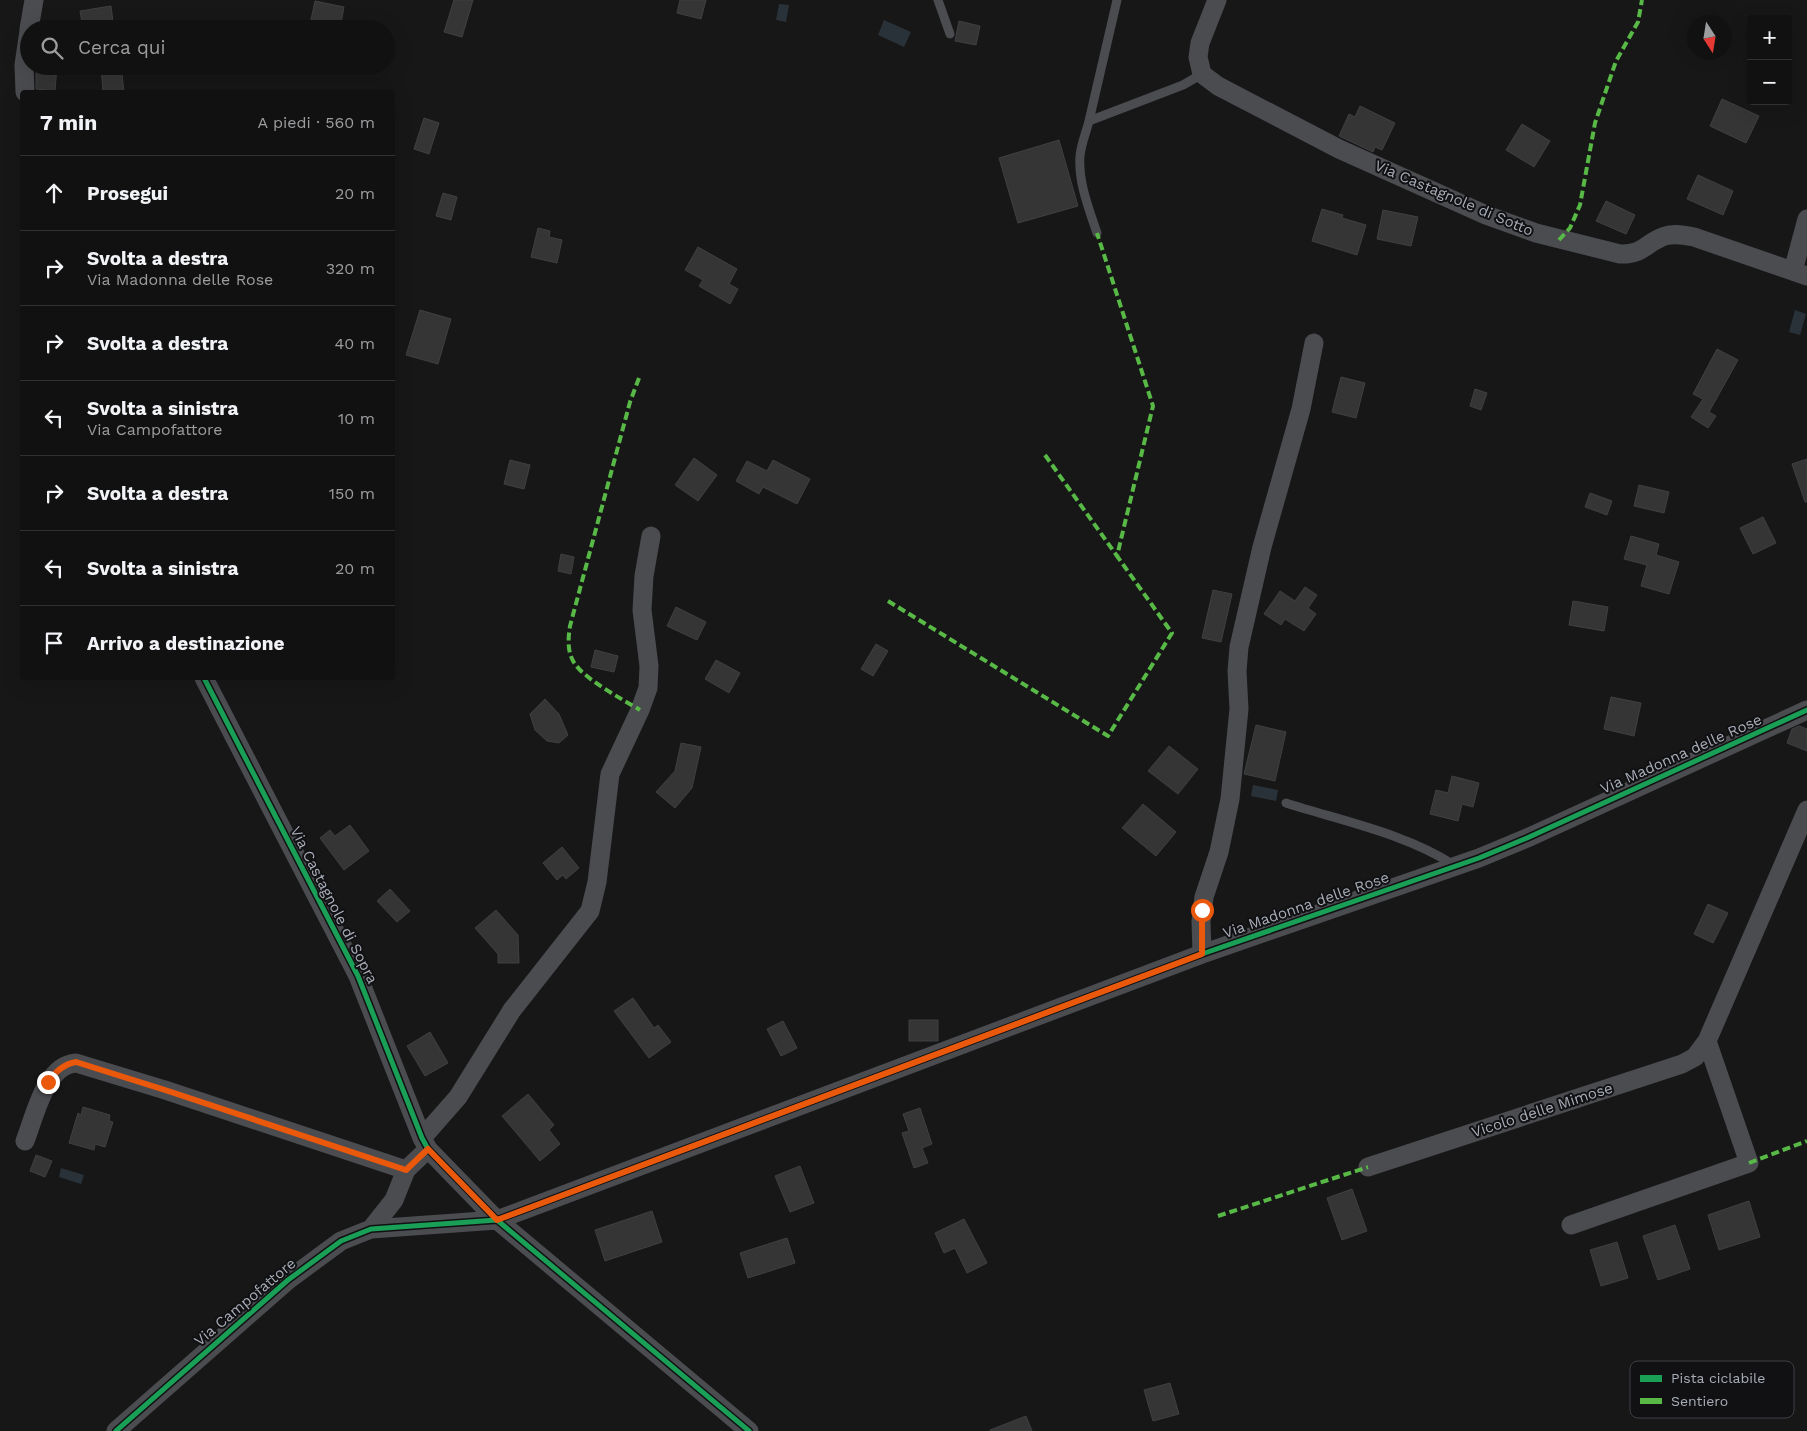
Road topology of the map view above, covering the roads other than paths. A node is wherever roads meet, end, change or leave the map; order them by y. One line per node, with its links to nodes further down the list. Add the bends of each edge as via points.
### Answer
1 (34, 0): 5 (street)
2 (938, 0): 6 (lane)
3 (1117, 0): 10 (lane)
4 (1217, 0): 7 (street, via 1199,47 1198,63)
5 (31, 20)
6 (950, 34)
7 (1202, 74): 10 (lane, via 1183,85); 13 (street, Via Castagnole di Sotto, via 1222,89 1339,149 1477,211 1536,233 1628,254 1643,250 1665,236 1682,235)
8 (24, 75): 9 (street)
9 (25, 90)
10 (1089, 121): 12 (lane, via 1082,144 1080,170)
11 (1807, 219): 13 (street, Via Castagnole di Sotto)
12 (1097, 233)
13 (1800, 274)
14 (1314, 343): 21 (street, via 1301,409 1262,547 1239,647 1240,709 1230,799 1219,852 1204,897)
15 (652, 536): 24 (street, Via Campofattore, via 644,576 642,610 649,666 648,688 610,774 597,882 590,911 512,1010)
16 (205, 680): 24 (street, Via Castagnole di Sopra, via 358,976)
17 (1807, 710): 20 (street, Via Madonna delle Rose, via 1527,838)
18 (1286, 804): 20 (lane, via 1404,839)
19 (1807, 810): 22 (street, Vicolo delle Mimose)
20 (1456, 866): 21 (street, Via Madonna delle Rose)
21 (1202, 954): 27 (street, Via Madonna delle Rose)
22 (1707, 1041): 25 (street, Vicolo delle Mimose, via 1695,1057 1682,1064); 28 (street, via 1750,1163)
23 (25, 1142): 26 (street, via 48,1082 62,1067 76,1062)
24 (425, 1144): 26 (street, Via Campofattore); 27 (street)
25 (1368, 1167)
26 (406, 1170): 29 (street, Via Campofattore, via 394,1200)
27 (497, 1220): 29 (street, Via Campofattore); 31 (street)
28 (1571, 1225)
29 (371, 1229): 30 (street, Via Campofattore, via 341,1241 288,1280)
30 (116, 1431)
31 (749, 1431)

